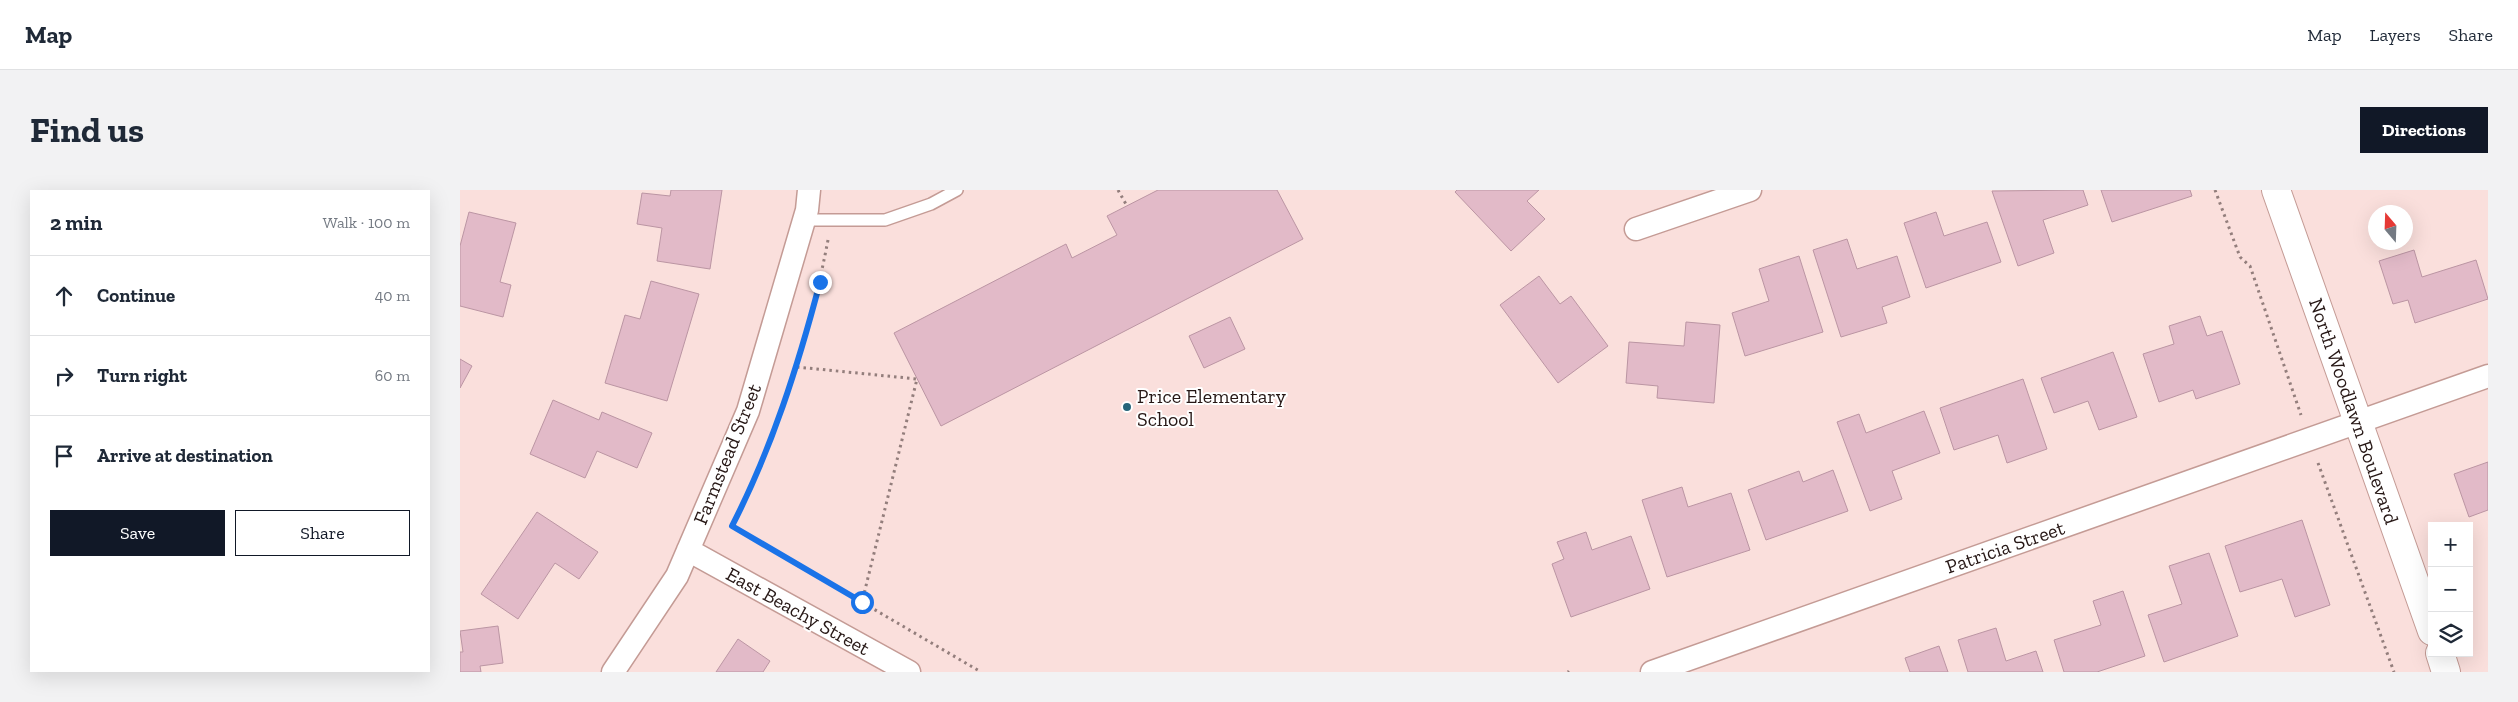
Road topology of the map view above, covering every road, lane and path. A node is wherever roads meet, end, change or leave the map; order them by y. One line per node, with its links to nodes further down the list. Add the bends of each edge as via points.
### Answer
1 (809, 190): 7 (street, Farmstead Street)
2 (957, 190): 8 (lane, via 932,204 885,220)
3 (1118, 190): 6 (path)
4 (1750, 190): 9 (street)
5 (2276, 190): 12 (main road, North Woodlawn Boulevard)
6 (1127, 206)
7 (804, 220): 8 (lane); 13 (street, Farmstead Street, via 748,411)
8 (831, 220): 10 (path, via 820,282)
9 (1636, 229)
10 (797, 367): 14 (path, via 756,478 732,526); 14 (path, via 917,379)
11 (2488, 376): 12 (street, Patricia Street)
12 (2358, 422): 15 (main road, North Woodlawn Boulevard); 20 (street, Patricia Street)
13 (688, 550): 17 (street, Farmstead Street, via 677,576); 18 (street, East Beachy Street)
14 (862, 602): 19 (path)
15 (2428, 620)
16 (2441, 657): 21 (main road)
17 (612, 672)
18 (909, 672)
19 (981, 672)
20 (1652, 672)
21 (2446, 672)

